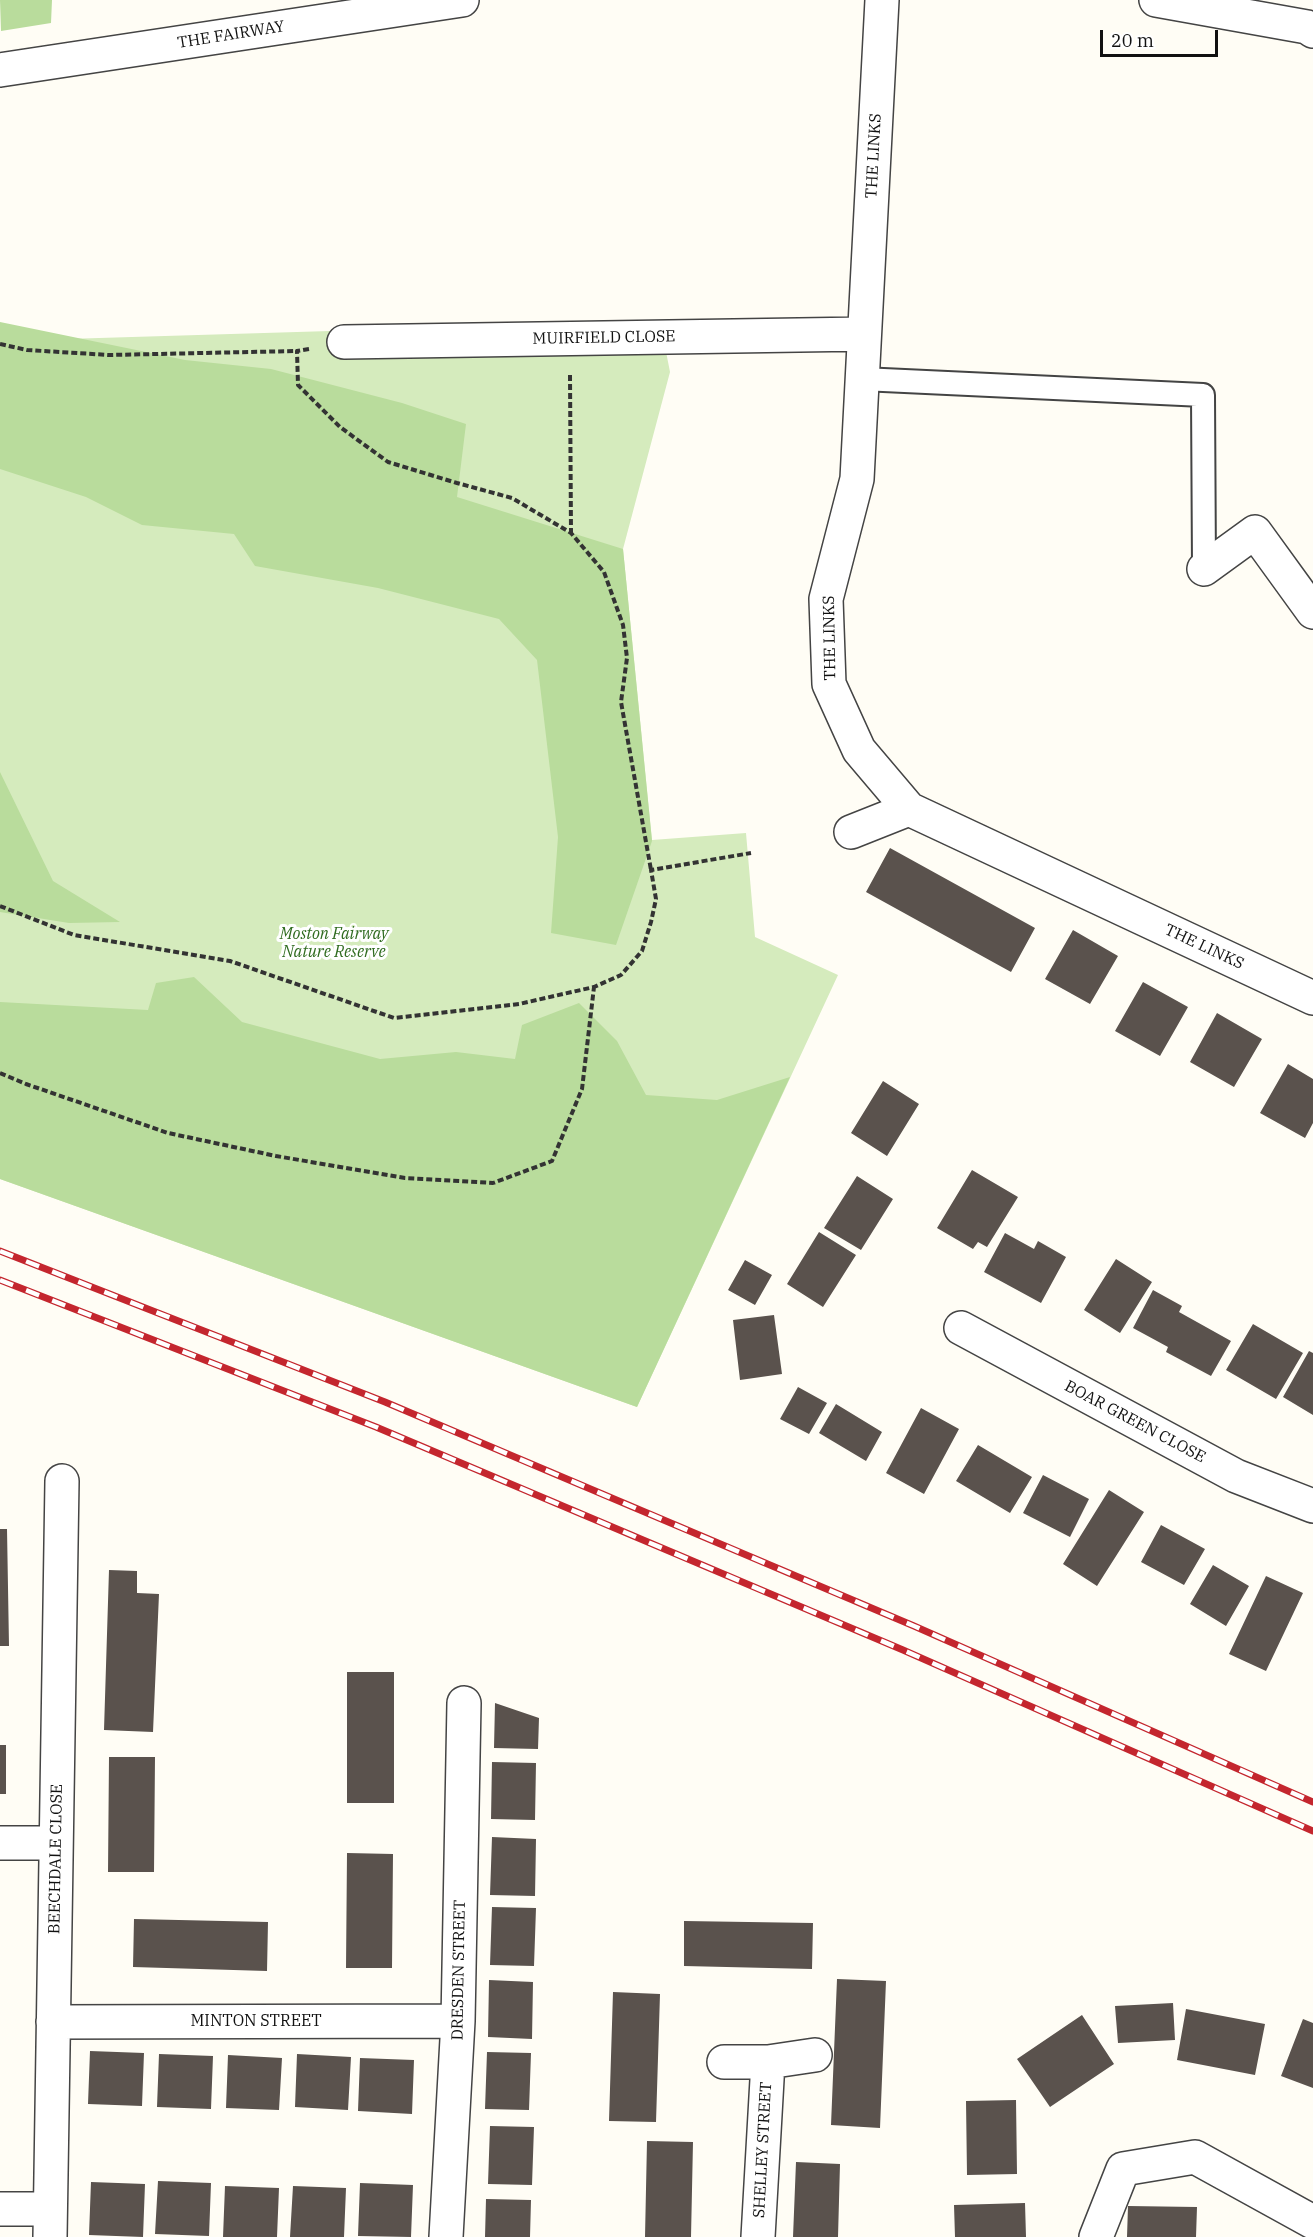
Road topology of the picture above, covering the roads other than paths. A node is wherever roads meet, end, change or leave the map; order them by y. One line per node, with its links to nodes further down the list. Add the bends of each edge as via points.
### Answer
1 (462, 0): 5 (street, THE FAIRWAY)
2 (882, 0): 6 (street, THE LINKS)
3 (1156, 0): 4 (street)
4 (1313, 31)
5 (0, 70)
6 (864, 334): 7 (street, MUIRFIELD CLOSE); 8 (street, THE LINKS)
7 (344, 342)
8 (862, 379): 9 (lane, via 1203,395); 11 (street, THE LINKS, via 857,480 826,599 829,684 859,750)
9 (1204, 569): 10 (street, via 1255,532)
10 (1313, 612)
11 (909, 809): 12 (street); 13 (street, THE LINKS)
12 (851, 832)
13 (1313, 998)
14 (961, 1328): 16 (street, BOAR GREEN CLOSE, via 1236,1476)
15 (62, 1481): 19 (street, BEECHDALE CLOSE)
16 (1313, 1506)
17 (464, 1702): 20 (street, DRESDEN STREET)
18 (0, 1843): 19 (street)
19 (56, 1843): 21 (street, BEECHDALE CLOSE)
20 (458, 2020): 21 (street, MINTON STREET); 28 (street, DRESDEN STREET)
21 (53, 2022): 27 (street, BEECHDALE CLOSE)
22 (815, 2055): 24 (street, SHELLEY STREET)
23 (724, 2062): 24 (street, SHELLEY STREET)
24 (768, 2062): 29 (street, SHELLEY STREET)
25 (0, 2209): 27 (street)
26 (1313, 2222): 30 (street, via 1195,2157 1123,2169)
27 (50, 2223)
28 (446, 2237)
29 (758, 2237)
30 (1095, 2237)

